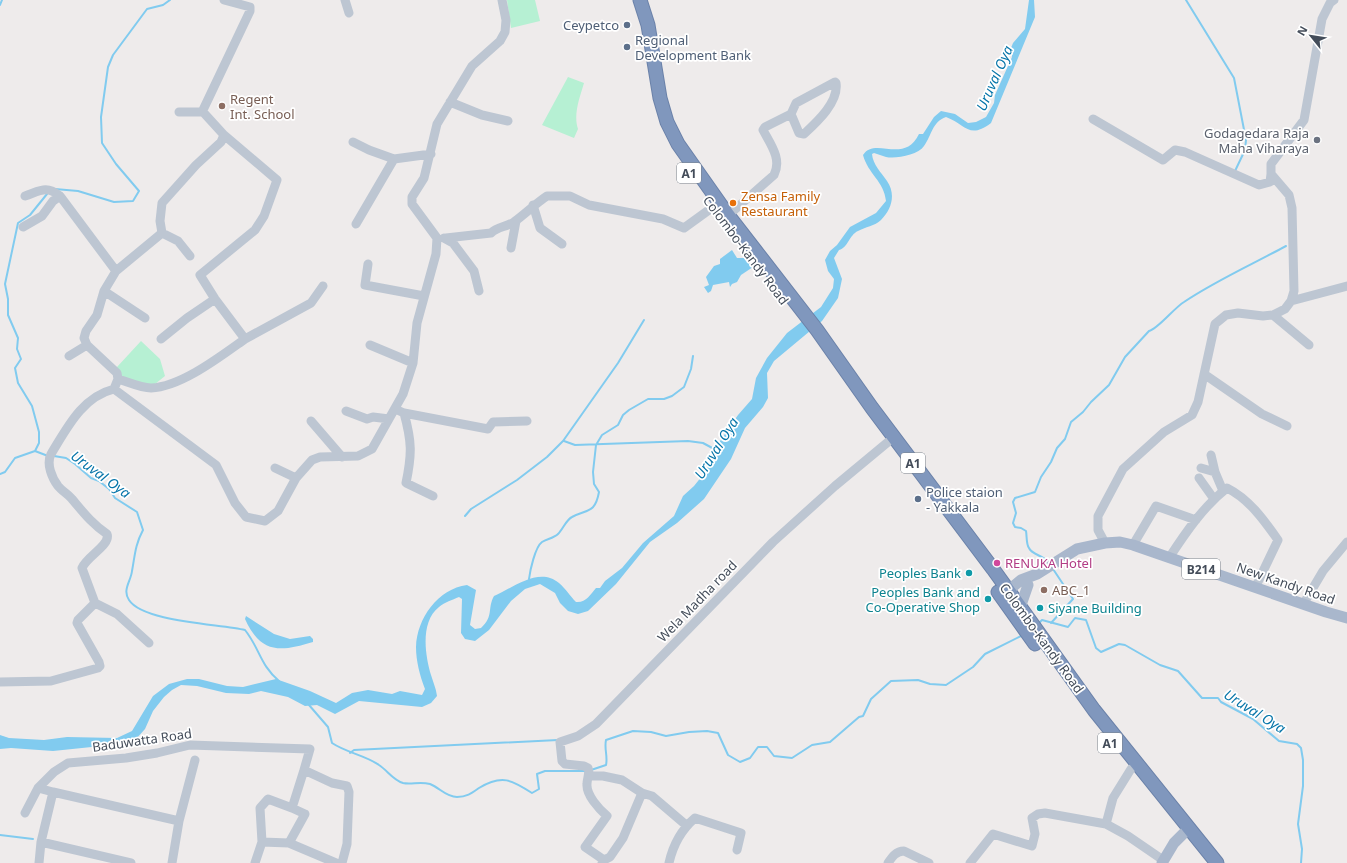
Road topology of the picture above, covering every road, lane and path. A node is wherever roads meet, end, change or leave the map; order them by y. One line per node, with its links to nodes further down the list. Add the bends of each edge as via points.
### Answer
1 (224, 0): 11 (street, via 250,7 250,12)
2 (345, 0): 7 (street)
3 (502, 0): 9 (street, via 506,20 505,32 500,41 472,66)
4 (632, 0): 8 (highway, Colombo-Kandy Road / A1)
5 (640, 0): 8 (highway, Colombo-Kandy Road / A1)
6 (1334, 0): 19 (street, via 1322,19 1304,120 1271,164)
7 (349, 13)
8 (643, 26): 23 (highway, Colombo-Kandy Road / A1, via 657,118 672,147); 24 (highway, Colombo-Kandy Road / A1, via 667,122 678,144)
9 (450, 102): 14 (street); 17 (street, via 437,124)
10 (179, 112): 11 (street)
11 (203, 112): 15 (street)
12 (791, 114): 12 (street, via 796,103 836,83 834,97 820,119 804,134 799,133); 24 (street, via 763,130 777,157 778,167 774,175)
13 (1093, 119): 19 (street, via 1163,160 1175,150 1185,152 1259,185 1270,182)
14 (508, 120)
15 (224, 135): 28 (street, via 221,142 162,203); 41 (street, via 277,180 256,230 200,275)
16 (352, 142): 18 (street)
17 (431, 154): 18 (street); 29 (street, via 424,178 412,198 412,204)
18 (394, 159): 26 (street)
19 (1271, 174): 42 (street, via 1288,195 1292,208 1294,291)
20 (24, 196): 21 (street, via 46,189)
21 (60, 196): 27 (street, via 42,216); 35 (street)
22 (533, 205): 23 (street, via 547,196 570,196 589,205 663,219 684,228); 25 (street); 31 (street, via 540,228)
23 (713, 207): 24 (highway, Colombo-Kandy Road / A1)
24 (726, 218): 57 (highway, Colombo-Kandy Road / A1, via 814,333)
25 (516, 221): 30 (street, via 491,232); 32 (street)
26 (356, 224)
27 (23, 227)
28 (162, 233): 33 (street, via 178,241); 35 (street)
29 (436, 238): 30 (street); 40 (street, via 436,254)
30 (446, 238): 39 (street, via 453,243 474,271)
31 (562, 244)
32 (510, 248)
33 (190, 256)
34 (368, 264): 40 (street, via 365,285)
35 (116, 271): 38 (street)
36 (323, 286): 46 (street, via 310,303)
37 (1347, 286): 42 (street)
38 (104, 290): 44 (street); 47 (street, via 97,315 86,331 84,338)
39 (479, 291)
40 (424, 296): 51 (street, via 417,323)
41 (215, 299): 45 (street); 46 (street)
42 (1291, 301): 43 (street, via 1285,310)
43 (1273, 315): 49 (street); 52 (street, via 1238,313 1226,315 1215,324)
44 (145, 318)
45 (161, 339)
46 (245, 339): 53 (street, via 208,365 176,382 150,388)
47 (87, 345): 50 (street); 53 (street, via 117,373)
48 (370, 345): 51 (street)
49 (1310, 345)
50 (69, 356)
51 (413, 362): 55 (street, via 403,394)
52 (1204, 374): 62 (street, via 1250,406); 76 (street, via 1198,402 1192,415 1164,432 1123,470 1114,483 1098,516 1098,530)
53 (118, 379): 54 (street)
54 (114, 389): 69 (street, via 216,465 235,504 246,517 265,521 278,511); 83 (street, via 104,391 88,401 77,413 50,456 51,474 58,487 95,526 108,534 107,543 85,561 82,568)
55 (395, 409): 58 (street); 59 (street)
56 (346, 411): 59 (street, via 367,419)
57 (869, 411): 63 (highway, Colombo-Kandy Road / A1); 79 (highway, Colombo-Kandy Road / A1)
58 (404, 413): 61 (street, via 488,429 493,422); 72 (street, via 411,440 411,460 406,482)
59 (389, 419): 65 (street, via 372,449 358,456)
60 (311, 421): 65 (street)
61 (527, 421)
62 (1287, 426)
63 (888, 442): 82 (highway, Colombo-Kandy Road / A1, via 986,574); 93 (street, Wela Madha road, via 773,542 596,724 578,736 560,742 562,761 565,764 584,766)
64 (1211, 455): 68 (street)
65 (342, 457): 69 (street, via 320,456 312,460)
66 (275, 468): 69 (street)
67 (1201, 468): 68 (street)
68 (1215, 472): 71 (street)
69 (296, 478)
70 (1199, 478): 73 (street)
71 (1223, 491): 73 (street); 81 (street, via 1227,488 1235,492 1262,516 1278,540)
72 (433, 496)
73 (1214, 499): 74 (street)
74 (1196, 520): 77 (street, via 1156,506); 78 (street)
75 (1347, 542): 84 (street, via 1324,571)
76 (1105, 543): 77 (main road, New Kandy Road / B214, via 1120,542); 80 (main road, New Kandy Road / B214, via 1077,549)
77 (1133, 545): 78 (main road, New Kandy Road / B214)
78 (1170, 558): 81 (main road, New Kandy Road / B214)
79 (993, 569): 80 (main road, via 1010,580); 82 (highway, Colombo-Kandy Road / A1)
80 (1024, 583): 82 (main road, New Kandy Road / B214); 85 (main road)
81 (1256, 586): 84 (main road, New Kandy Road / B214)
82 (1006, 596): 85 (highway, Colombo-Kandy Road / A1)
83 (95, 603): 87 (street, via 117,614); 89 (street, via 77,623 100,662 98,668 51,681)
84 (1304, 603): 86 (main road, New Kandy Road / B214)
85 (1021, 615): 88 (highway, Colombo-Kandy Road / A1)
86 (1347, 618)
87 (149, 643)
88 (1044, 649): 91 (highway, Colombo-Kandy Road / A1); 102 (highway, Colombo-Kandy Road / A1, via 1094,710)
89 (0, 682)
90 (195, 760): 99 (street)
91 (1130, 769): 100 (street, via 1113,798); 102 (highway, Colombo-Kandy Road / A1)
92 (304, 770): 94 (street, Baduwatta Road, via 310,749 190,745 134,756 68,763 54,772); 97 (street); 114 (street, via 332,783 346,786 349,792 347,844)
93 (589, 771): 96 (street, via 591,776 622,780); 107 (street, via 586,785 598,808 607,816 585,847)
94 (38, 788): 95 (street); 98 (street, Baduwatta Road)
95 (53, 792): 99 (street); 103 (street)
96 (642, 793): 101 (street, via 652,796); 107 (street, via 623,838 610,857)
97 (292, 808): 104 (street, via 268,799 260,808); 105 (street, via 305,814)
98 (25, 814)
99 (179, 821): 111 (street)
100 (1106, 824): 108 (street, via 1128,836); 118 (street, via 1045,813 1038,814 1032,818 1035,834 1032,846 993,834)
101 (686, 825): 106 (street, via 695,818 741,832); 115 (street, via 673,848)
102 (1185, 832): 108 (main road, via 1174,843); 119 (highway, Colombo-Kandy Road / A1); 120 (highway, Colombo-Kandy Road / A1)
103 (41, 842): 109 (street); 110 (street)
104 (262, 842): 105 (street); 112 (street)
105 (289, 843): 113 (street)
106 (737, 850)
107 (603, 861)
108 (1162, 862)
109 (39, 863)
110 (131, 863)
111 (172, 863)
112 (254, 863)
113 (336, 863)
114 (342, 863)
115 (669, 863)
116 (888, 863): 117 (street, via 899,851 904,851)
117 (928, 863)
118 (970, 863)
119 (1206, 863)
120 (1217, 863)

